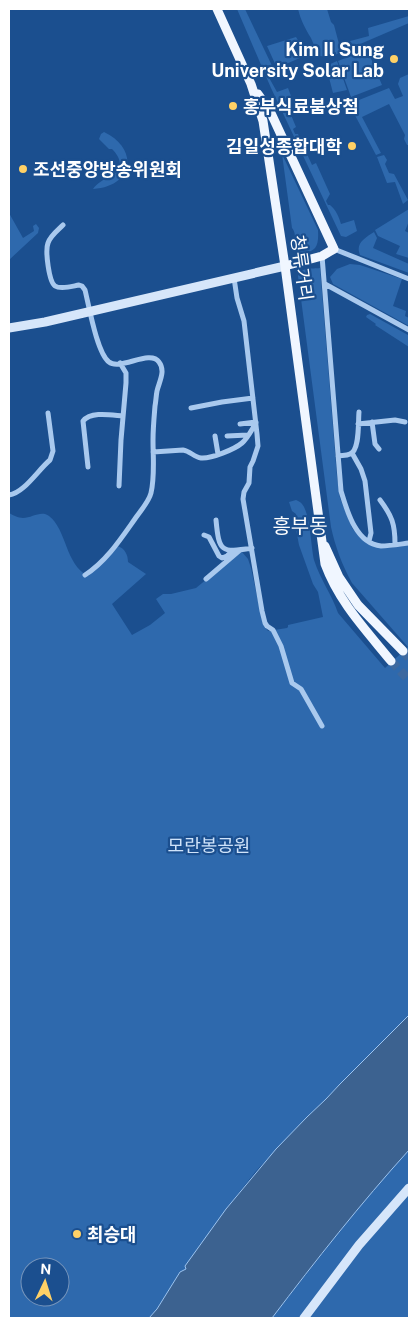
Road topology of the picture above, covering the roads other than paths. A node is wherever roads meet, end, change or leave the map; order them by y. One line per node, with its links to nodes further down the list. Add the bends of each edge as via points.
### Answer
1 (217, 9): 2 (main road, 청류거리)
2 (252, 84): 4 (main road, via 270,111); 6 (main road, 청류거리, via 264,121)
3 (63, 225): 10 (street, via 48,243 52,282 59,288 82,286)
4 (334, 248): 5 (main road); 8 (street)
5 (322, 256): 6 (main road); 9 (street)
6 (285, 266): 7 (main road); 38 (main road, 청류거리)
7 (234, 278): 10 (main road); 14 (street, via 244,321)
8 (409, 279)
9 (325, 284): 12 (street); 31 (street)
10 (90, 311): 11 (main road); 13 (street, via 97,341 107,361)
11 (9, 328)
12 (409, 330)
13 (120, 363): 18 (street, via 126,373); 28 (street, via 152,358 162,367)
14 (253, 398): 15 (street); 19 (street)
15 (191, 408)
16 (359, 412): 23 (street)
17 (48, 413): 34 (street, via 52,456 22,489)
18 (123, 416): 32 (street, via 91,415 83,421); 33 (street)
19 (256, 422): 22 (street); 26 (street); 42 (street, via 258,446 243,499)
20 (372, 422): 21 (street); 23 (street); 27 (street, via 375,444)
21 (405, 422)
22 (240, 424)
23 (358, 424): 29 (street, via 357,444)
24 (215, 436): 30 (street)
25 (227, 436): 26 (street)
26 (248, 436): 30 (street, via 242,443)
27 (379, 449)
28 (153, 452): 30 (street, via 188,450 200,458); 45 (street, via 150,497 116,546)
29 (352, 453): 31 (street); 39 (street, via 365,481 371,533)
30 (218, 454)
31 (338, 456): 39 (street, via 346,508 357,530)
32 (88, 467)
33 (119, 486)
34 (9, 495)
35 (380, 500): 41 (street, via 393,521)
36 (216, 520): 44 (street, via 219,544)
37 (204, 535): 44 (street, via 209,537 222,558)
38 (322, 541): 47 (main road, 청류거리, via 339,577 358,605); 48 (main road, 청류거리, via 325,564 332,581 351,612)
39 (369, 541): 41 (street, via 382,546)
40 (409, 542): 41 (street)
41 (395, 544)
42 (252, 548): 43 (street); 49 (street, via 265,623 278,639 292,683 301,690)
43 (240, 550): 44 (street); 46 (street)
44 (232, 551)
45 (85, 576)
46 (206, 579)
47 (403, 651)
48 (391, 661)
49 (322, 726)
50 (409, 1188): 51 (main road, via 359,1245)
51 (304, 1318)

